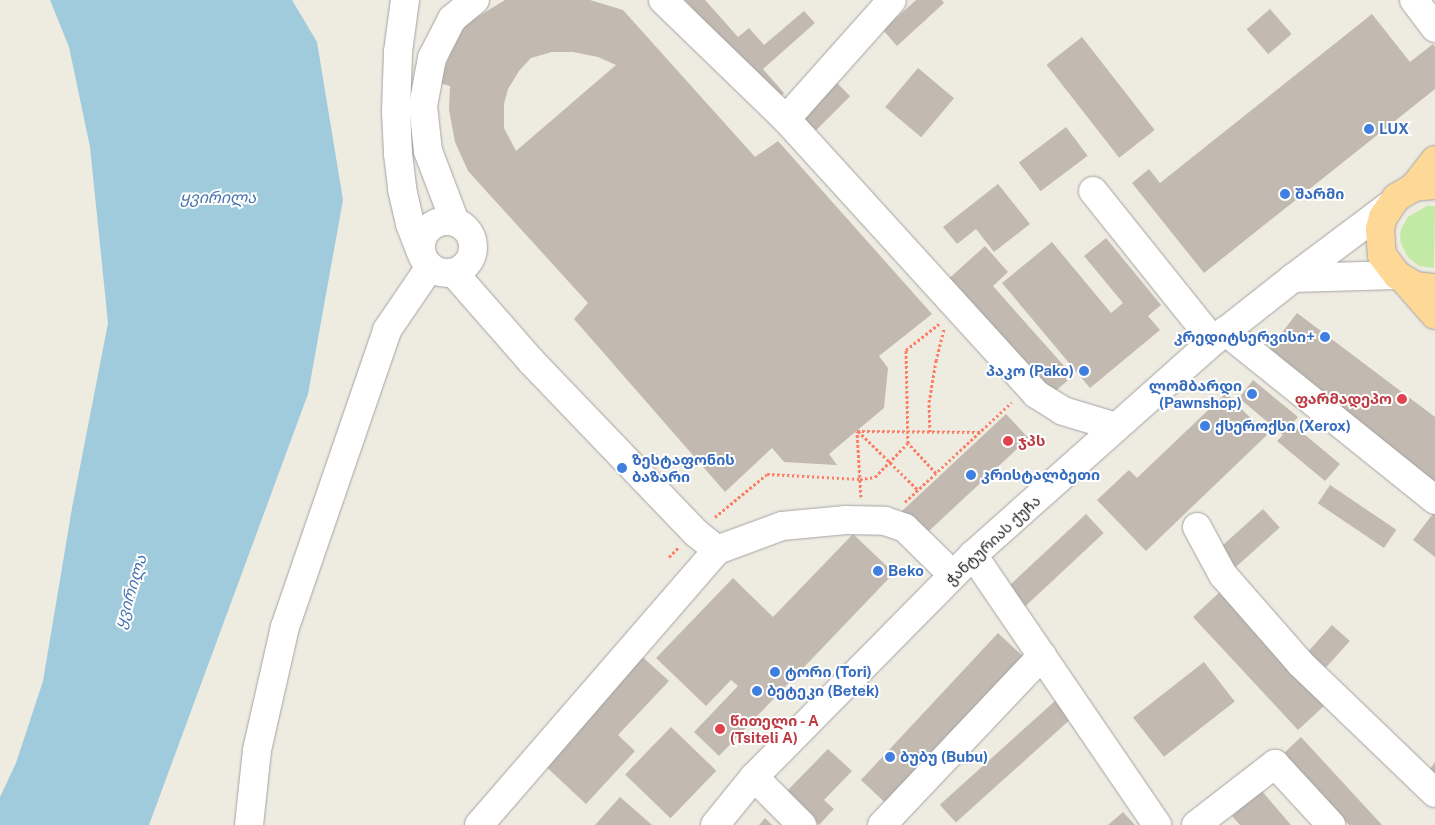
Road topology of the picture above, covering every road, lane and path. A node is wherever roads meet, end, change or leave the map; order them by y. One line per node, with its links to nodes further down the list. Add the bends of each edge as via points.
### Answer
1 (405, 0): 13 (street, via 398,52 398,154 408,215)
2 (475, 0): 12 (street, via 452,19 432,58 423,106 428,151)
3 (663, 0): 7 (street)
4 (892, 0): 7 (street)
5 (1414, 0): 6 (street)
6 (1435, 28)
7 (786, 119): 17 (street)
8 (1435, 160): 9 (main road)
9 (1424, 186): 11 (main road, via 1396,198)
10 (1093, 191): 19 (street)
11 (1389, 206): 14 (street, ჭანტურიას ქუჩა); 15 (main road, via 1383,217 1380,242 1385,260)
12 (455, 222): 13 (street, via 433,225 422,238); 13 (street, via 469,233 473,249 468,263)
13 (435, 264): 34 (street); 42 (street, via 387,330 285,627 257,750)
14 (1293, 278): 15 (street); 19 (street, ჭანტურიას ქუჩა)
15 (1401, 279): 16 (main road, via 1425,288); 18 (main road)
16 (1435, 288)
17 (953, 312): 20 (street); 23 (path, via 906,350); 24 (path, via 936,361 929,402)
18 (1435, 315)
19 (1219, 336): 21 (street, ჭანტურიას ქუჩა); 31 (street)
20 (1029, 386): 21 (street, via 1063,411); 25 (path)
21 (1116, 428): 36 (street, ჭანტურიას ქუჩა)
22 (857, 431): 23 (path); 27 (path); 29 (path)
23 (908, 432): 24 (path); 26 (path)
24 (930, 432): 25 (path)
25 (980, 432): 28 (path)
26 (908, 443): 27 (path); 28 (path)
27 (890, 462): 29 (path, via 875,476); 30 (path)
28 (936, 473): 30 (path)
29 (860, 479): 32 (path); 34 (path, via 767,474)
30 (918, 490): 32 (path)
31 (1435, 500)
32 (874, 521): 35 (street, via 782,526); 38 (street, via 905,528)
33 (1196, 527): 41 (street, via 1223,575 1301,664)
34 (696, 532): 35 (street); 37 (path)
35 (717, 550): 43 (street)
36 (973, 555): 38 (street, ჭანტურიას ქუჩა); 39 (street)
37 (669, 557)
38 (953, 575): 40 (street, ჭანტურიას ქუჩა)
39 (1042, 656): 46 (street); 47 (street)
40 (754, 777): 44 (street, ჭანტურიას ქუჩა); 45 (street)
41 (1435, 793)
42 (250, 825)
43 (478, 825)
44 (715, 825)
45 (802, 825)
46 (882, 825)
47 (1156, 825)
48 (1196, 825): 49 (street, via 1275,764)
49 (1331, 825)

